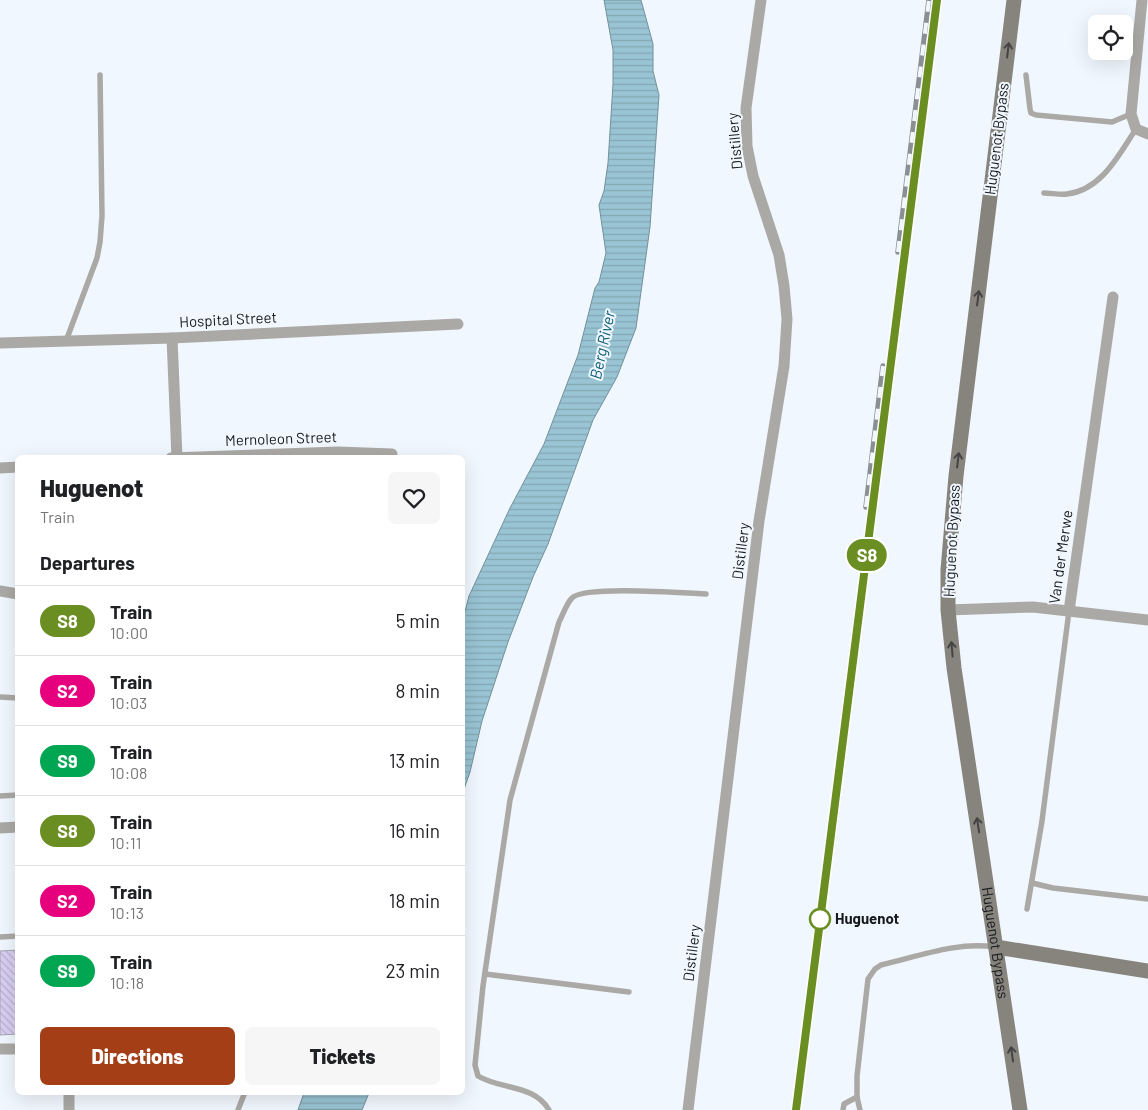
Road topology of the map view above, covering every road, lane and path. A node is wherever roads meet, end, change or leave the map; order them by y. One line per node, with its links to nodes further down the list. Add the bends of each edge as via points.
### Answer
1 (761, 0): 51 (street, Distillery, via 746,108 747,146 753,176 779,255 787,319 784,366 760,521)
2 (1014, 0): 25 (main road, Huguenot Bypass, one-way to 2, via 956,476)
3 (1142, 0): 6 (street)
4 (100, 75): 13 (lane, via 100,242)
5 (1026, 75): 6 (lane, via 1031,113 1036,115 1112,122)
6 (1131, 114): 7 (street)
7 (1136, 129): 8 (street); 9 (lane, via 1102,177 1086,188 1068,194)
8 (1148, 134)
9 (1044, 193)
10 (1113, 297): 26 (street, Van der Merwe)
11 (458, 324): 12 (street, Hospital Street)
12 (172, 338): 13 (street, Hospital Street); 16 (street)
13 (66, 341): 14 (street, Hospital Street)
14 (0, 343)
15 (392, 454): 17 (street, Mernoleon Street)
16 (177, 455)
17 (241, 455)
18 (15, 467): 19 (street)
19 (0, 468)
20 (0, 591): 21 (street)
21 (15, 594)
22 (706, 594): 41 (lane, via 604,591 582,593 572,598 559,622 510,800)
23 (15, 595): 24 (street)
24 (0, 598)
25 (948, 610): 26 (street, via 1032,607); 39 (main road, Huguenot Bypass, one-way to 25)
26 (1069, 611): 27 (street); 34 (lane, Van der Merwe)
27 (1148, 620)
28 (0, 697): 29 (lane)
29 (15, 698)
30 (15, 795): 31 (lane)
31 (0, 796)
32 (15, 827): 33 (street)
33 (0, 828)
34 (1032, 883): 35 (lane); 36 (lane, Van der Merwe)
35 (1148, 898)
36 (1027, 909)
37 (15, 936): 38 (lane)
38 (0, 937)
39 (996, 947): 40 (main road); 47 (lane, via 980,945 944,950 875,969 868,979); 54 (main road, Huguenot Bypass, one-way to 39)
40 (1148, 971)
41 (485, 974): 42 (lane); 50 (lane, via 475,1065 478,1076 531,1092 544,1101)
42 (629, 992)
43 (15, 1049): 44 (street)
44 (0, 1050)
45 (69, 1095): 48 (street)
46 (244, 1095): 49 (lane)
47 (857, 1097): 52 (lane, via 844,1104); 53 (lane)
48 (69, 1110)
49 (238, 1110)
50 (549, 1110)
51 (688, 1110)
52 (843, 1110)
53 (860, 1110)
54 (1020, 1110)

